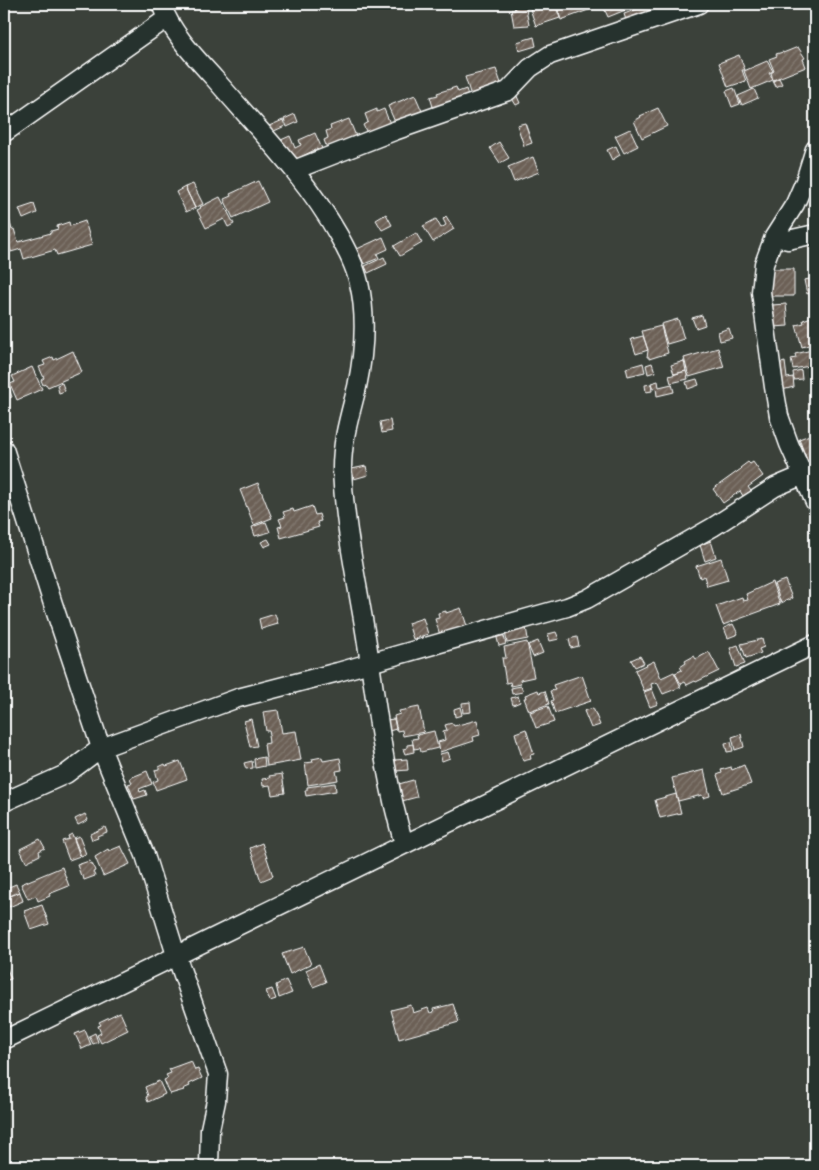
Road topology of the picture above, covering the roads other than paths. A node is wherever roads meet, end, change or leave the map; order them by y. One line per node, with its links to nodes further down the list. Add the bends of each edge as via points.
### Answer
1 (699, 4): 5 (street, via 550,55 530,68 508,91)
2 (164, 11): 3 (street); 5 (street, via 200,63)
3 (4, 133)
4 (815, 149): 7 (street, via 795,204)
5 (294, 170): 12 (street, via 330,220 350,255 359,281 364,337 342,468)
6 (815, 234): 7 (street, via 788,240)
7 (774, 237): 9 (street, via 764,264 761,292 774,387 779,416 789,444)
8 (4, 449): 13 (street)
9 (809, 473): 10 (street); 12 (street, via 775,487 713,527 587,599)
10 (815, 502)
11 (815, 644): 15 (street)
12 (370, 663): 13 (street, via 238,698); 15 (street, via 386,768)
13 (101, 748): 14 (street, via 66,774); 16 (street, via 145,855)
14 (4, 802)
15 (404, 844): 16 (street)
16 (176, 955): 17 (street); 18 (street, via 218,1074 210,1129)
17 (4, 1040)
18 (209, 1166)

